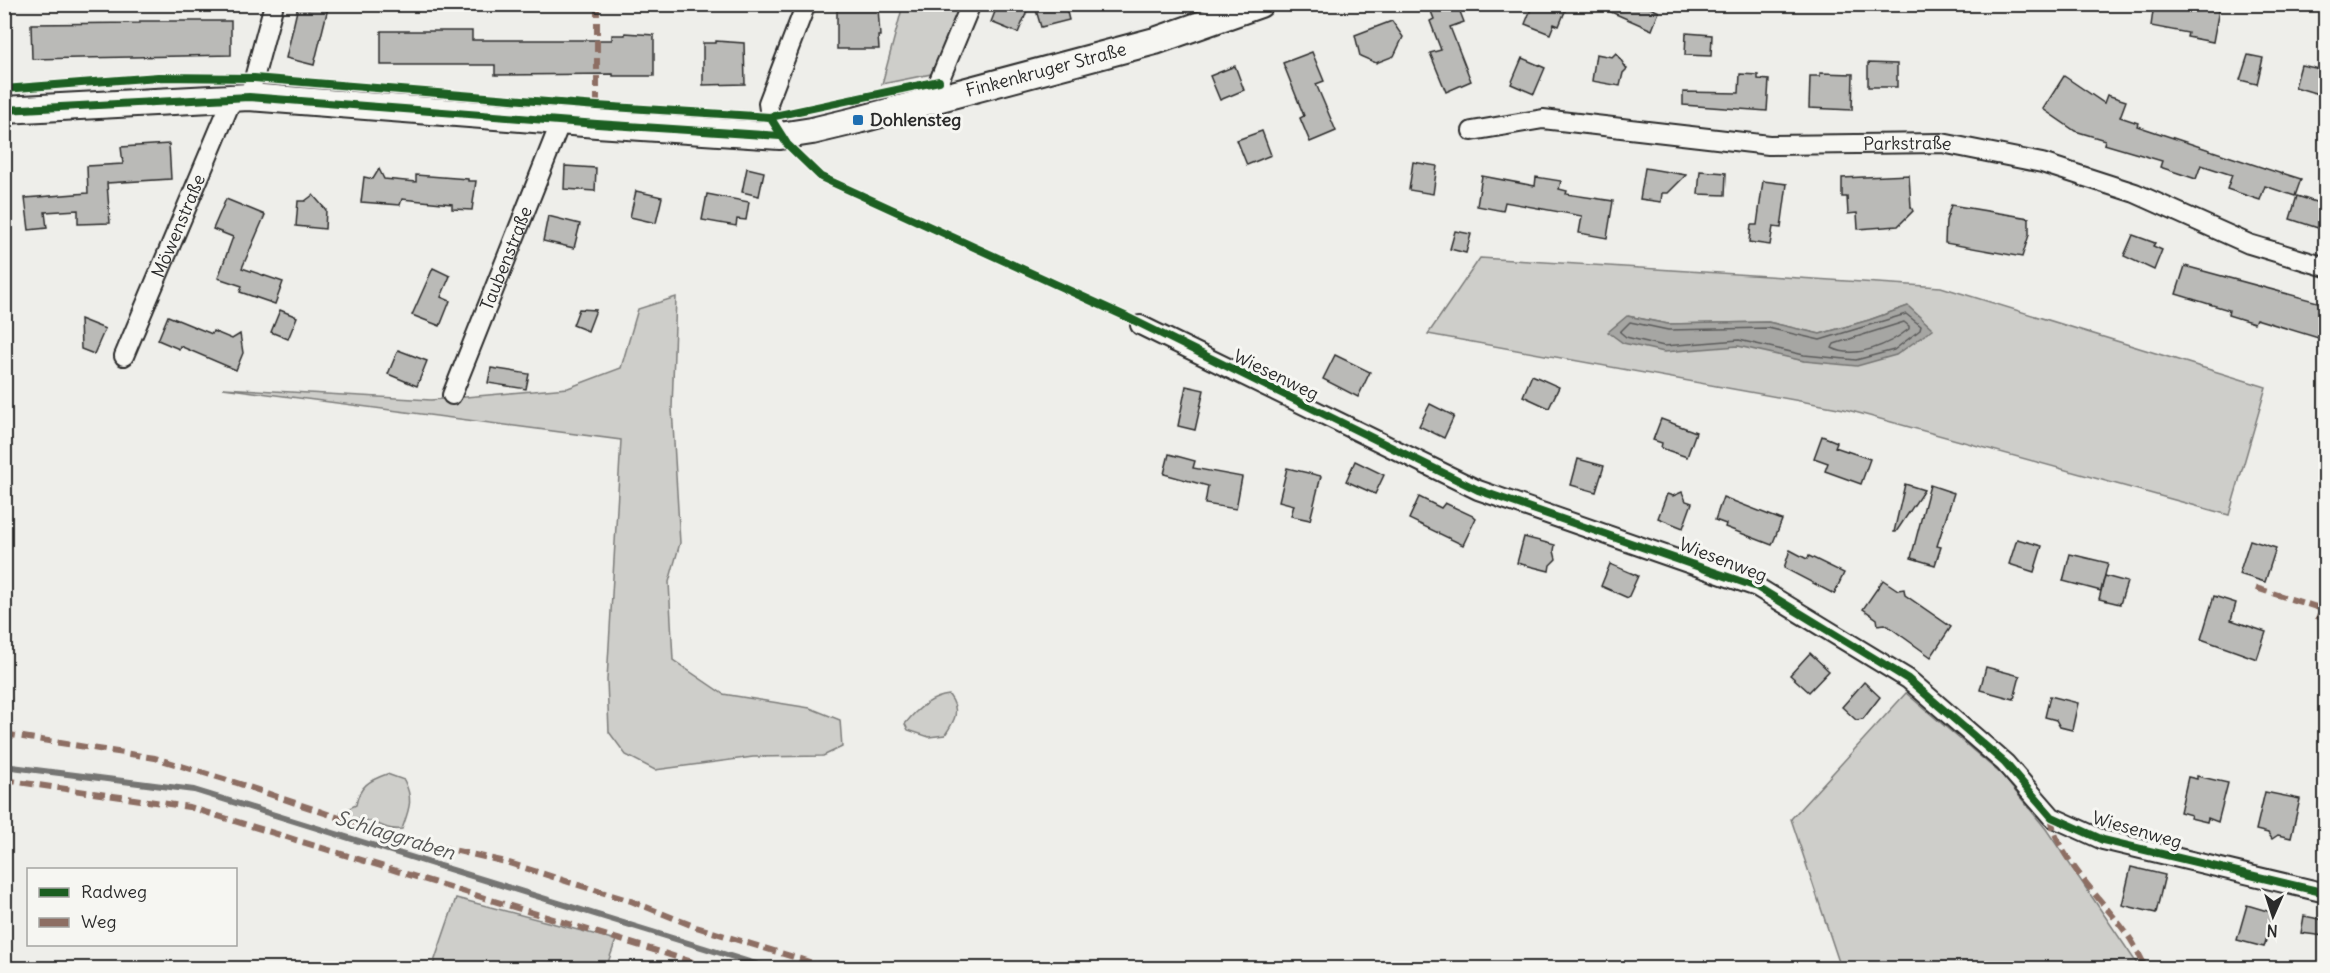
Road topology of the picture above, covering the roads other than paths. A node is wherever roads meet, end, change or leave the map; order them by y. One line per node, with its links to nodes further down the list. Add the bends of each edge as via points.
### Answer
1 (274, 4): 5 (street, Möwenstraße)
2 (806, 4): 10 (street, via 768,103)
3 (971, 4): 6 (street, via 939,81)
4 (1260, 4): 6 (street, Finkenkruger Straße, via 1155,41)
5 (241, 97): 7 (street, Finkenkruger Straße); 8 (street, Finkenkruger Straße); 13 (street, Möwenstraße)
6 (945, 97): 10 (street, Finkenkruger Straße)
7 (4, 110)
8 (561, 121): 10 (street, Finkenkruger Straße); 14 (street, Taubenstraße)
9 (1472, 131): 11 (street, Parkstraße, via 1543,119 1769,145 1942,143 2042,164 2114,187 2249,244)
10 (780, 136)
11 (2325, 267)
12 (1140, 325): 15 (street, Wiesenweg, via 1478,490 1757,587 1908,679 2005,763 2052,817 2103,840)
13 (124, 356)
14 (452, 395)
15 (2325, 893)

